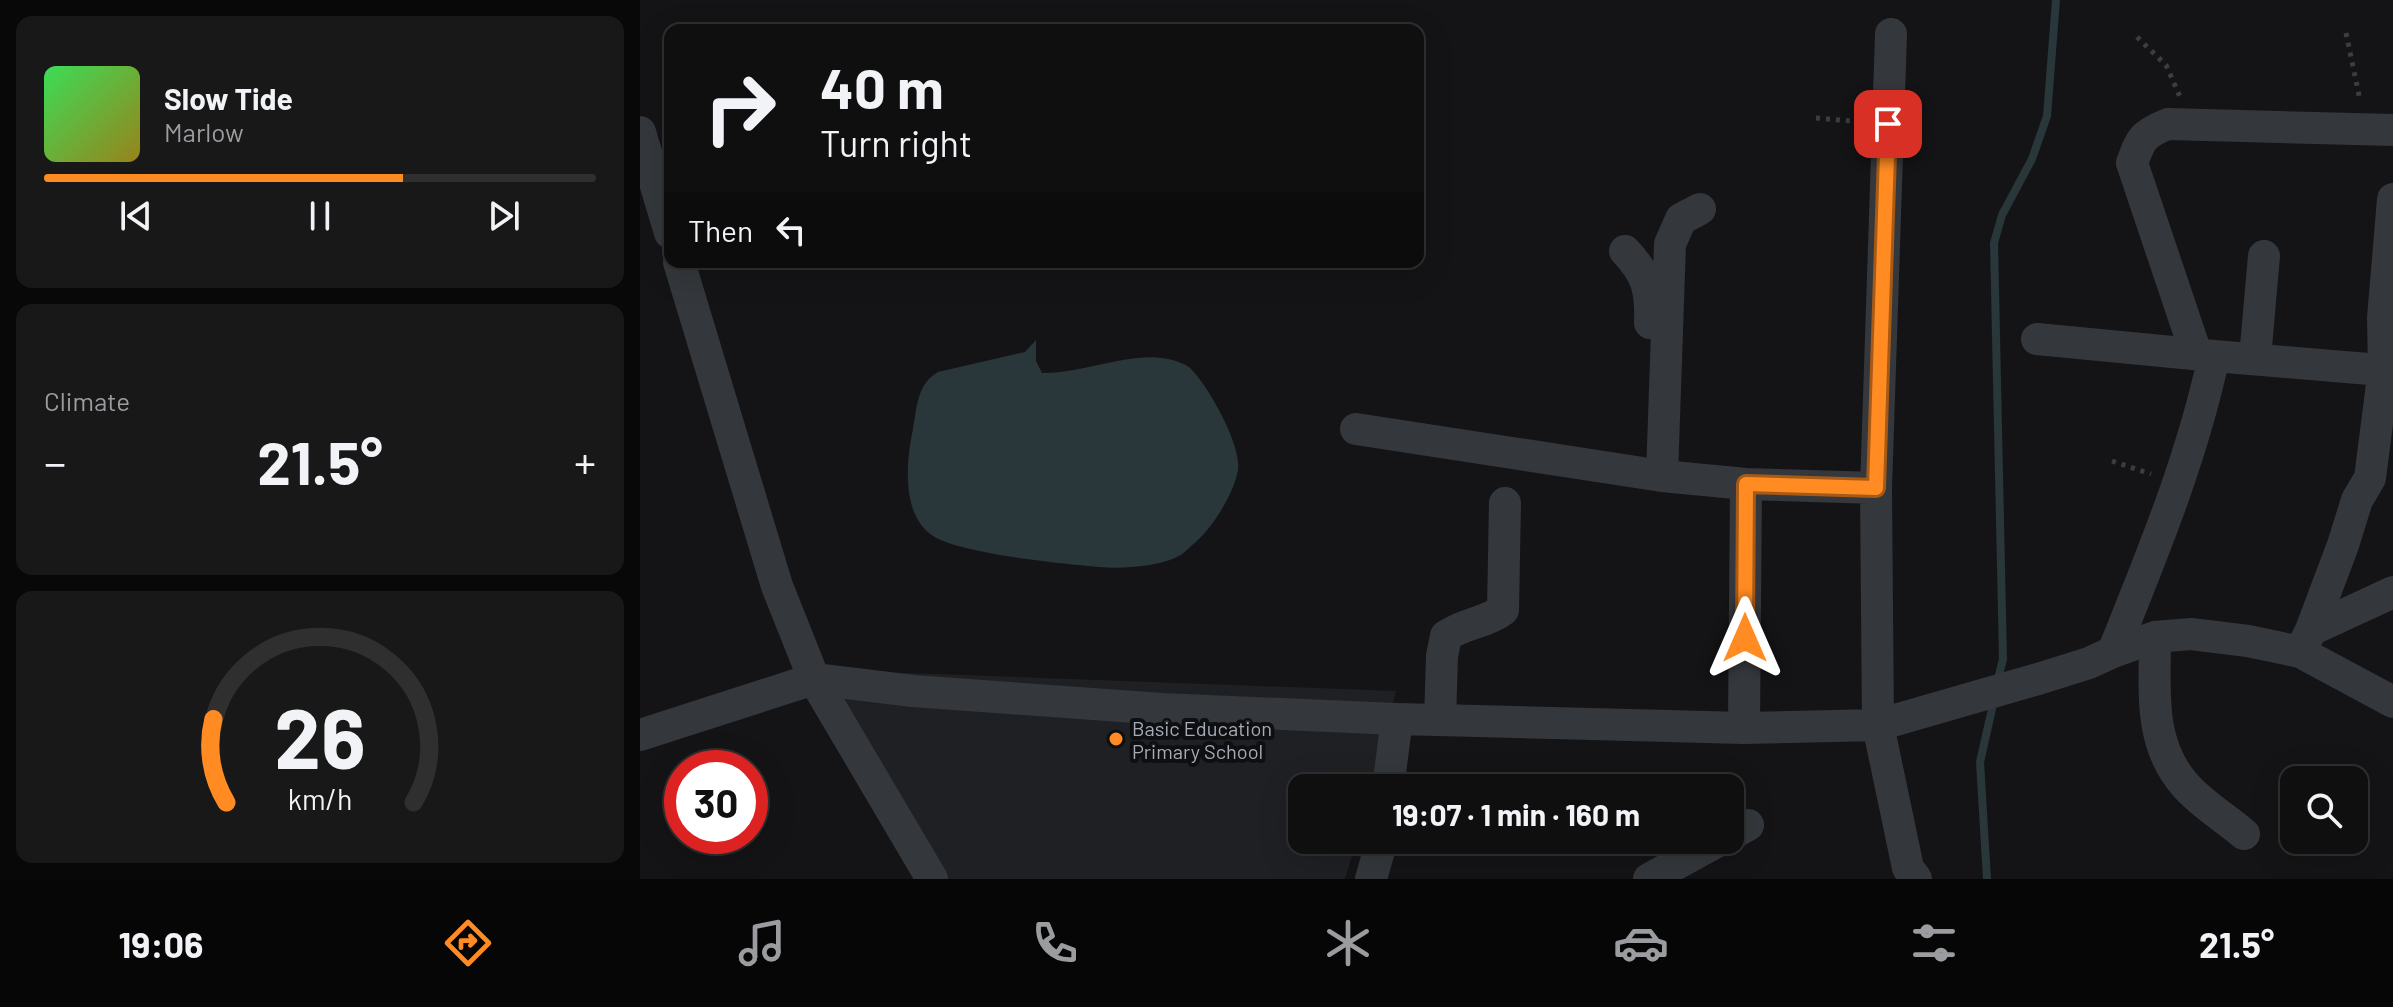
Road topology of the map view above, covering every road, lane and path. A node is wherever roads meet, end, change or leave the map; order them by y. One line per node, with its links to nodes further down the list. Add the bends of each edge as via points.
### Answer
1 (2346, 33): 7 (path)
2 (1891, 34): 5 (street)
3 (2137, 37): 6 (path, via 2166,65 2181,93)
4 (1816, 118): 5 (path)
5 (1888, 124): 26 (street)
6 (2184, 124): 7 (street); 17 (street, via 2148,132 2132,163)
7 (2379, 129)
8 (640, 132): 11 (street)
9 (2393, 199): 15 (street)
10 (1700, 209): 22 (street, via 1681,219 1670,244)
11 (664, 213)
12 (1625, 251): 22 (street, via 1641,268 1651,296)
13 (2264, 256): 18 (street)
14 (681, 268): 32 (street, via 777,586)
15 (2388, 318): 19 (street)
16 (2037, 339): 17 (street)
17 (2205, 355): 18 (street); 24 (street)
18 (2255, 358): 19 (street)
19 (2388, 370): 23 (street)
20 (1356, 429): 22 (street)
21 (2112, 461): 24 (path)
22 (1654, 475): 25 (street)
23 (2382, 480): 30 (street, via 2357,500)
24 (2179, 483): 31 (street)
25 (1746, 484): 26 (street); 37 (street)
26 (1876, 488): 36 (street)
27 (1505, 503): 35 (street, via 1503,610 1446,636)
28 (2393, 592): 30 (street)
29 (2155, 637): 30 (street); 31 (street); 40 (street, via 2155,708 2163,754 2186,787)
30 (2305, 641): 33 (street)
31 (2113, 652): 36 (street)
32 (814, 679): 34 (street, via 1162,709); 38 (street); 43 (street)
33 (2393, 702)
34 (1397, 719): 35 (street); 39 (street)
35 (1440, 720): 37 (street)
36 (1878, 725): 37 (street); 46 (street, via 1908,868)
37 (1744, 728)
38 (640, 735)
39 (1390, 774)
40 (2244, 834)
41 (1378, 854): 44 (street)
42 (1695, 854): 45 (street)
43 (932, 879)
44 (1371, 879)
45 (1649, 879)
46 (1916, 879)

